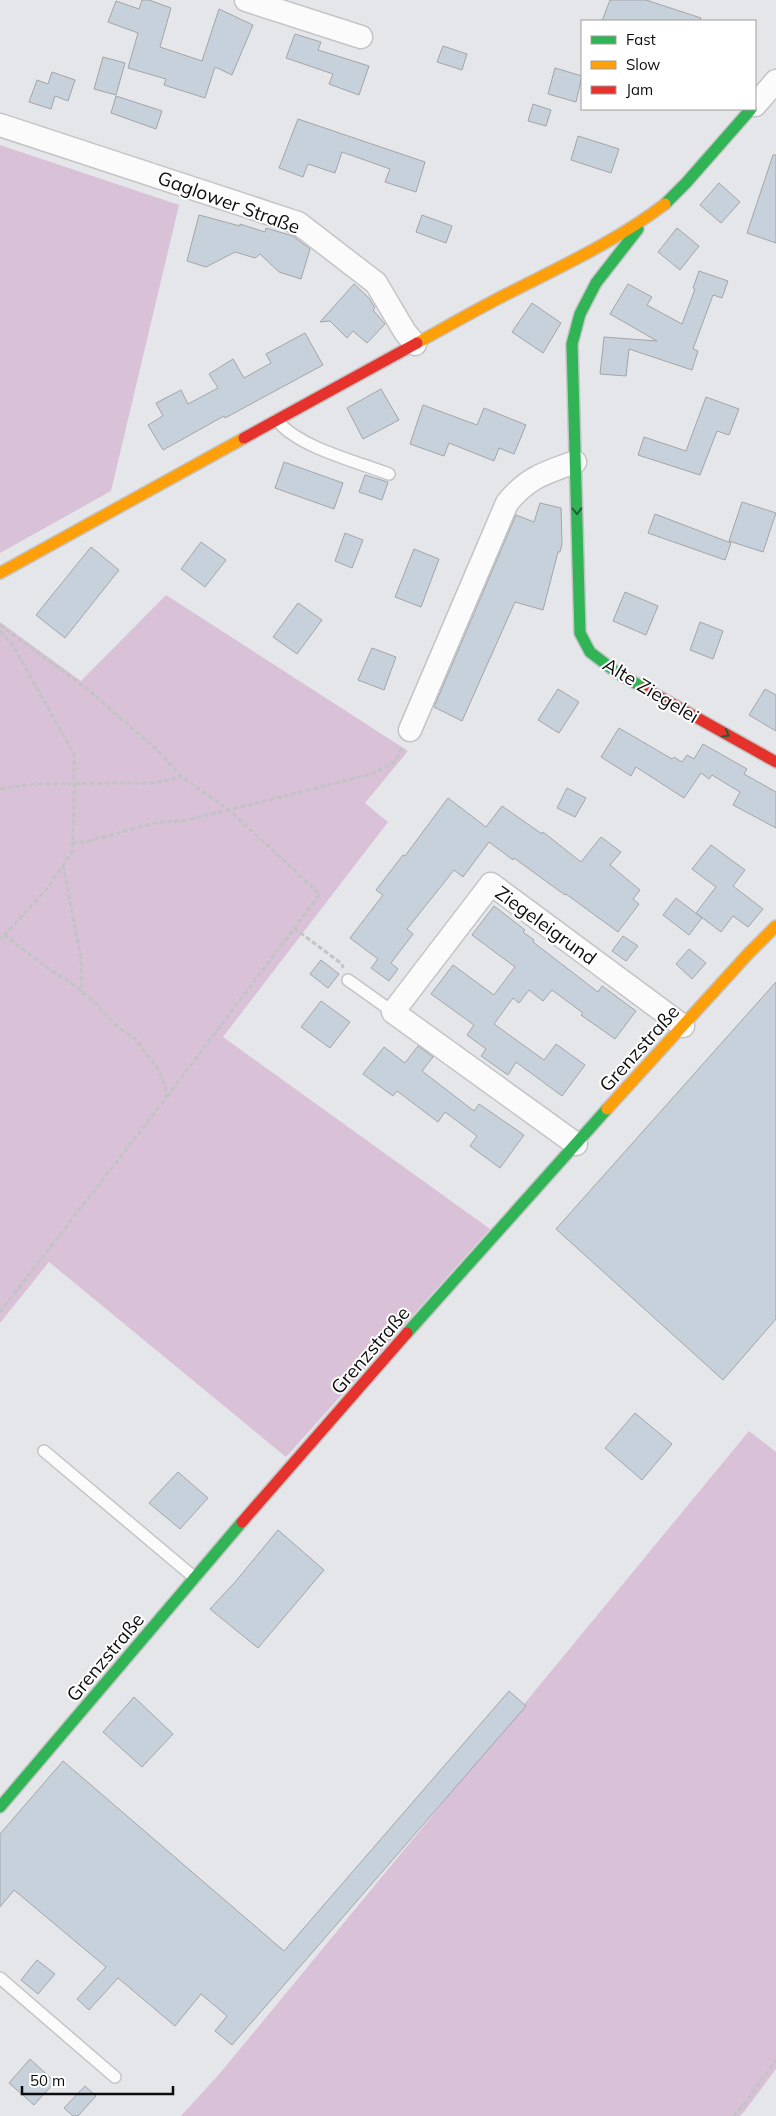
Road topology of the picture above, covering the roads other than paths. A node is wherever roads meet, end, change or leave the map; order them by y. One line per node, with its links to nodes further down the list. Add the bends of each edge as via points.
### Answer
1 (246, 0): 2 (street)
2 (361, 37)
3 (776, 81): 4 (street)
4 (756, 104)
5 (750, 110): 7 (street, via 686,183)
6 (0, 124): 10 (street, Gaglower Straße, via 298,223 376,283)
7 (647, 218): 8 (street); 9 (street, Alte Ziegelei)
8 (590, 252): 9 (street, via 596,264); 10 (street)
9 (596, 282): 12 (street, Alte Ziegelei, via 580,314 572,344)
10 (414, 344): 11 (street)
11 (277, 420): 13 (lane, via 290,434 312,445); 14 (street)
12 (575, 462): 15 (street, via 538,475 519,488 507,504); 16 (street, Alte Ziegelei, one-way to 16, via 580,633 590,652 616,672)
13 (389, 474)
14 (0, 573)
15 (410, 730)
16 (776, 762)
17 (776, 926): 20 (street, Grenzstraße)
18 (348, 980): 19 (lane)
19 (394, 1012): 20 (street, Ziegeleigrund, via 491,884); 21 (street)
20 (683, 1026): 21 (street, Grenzstraße)
21 (576, 1144): 23 (street, Grenzstraße)
22 (44, 1452): 23 (lane)
23 (195, 1578): 24 (street, Grenzstraße)
24 (0, 1807)
25 (0, 1978): 26 (lane)
26 (115, 2077)

